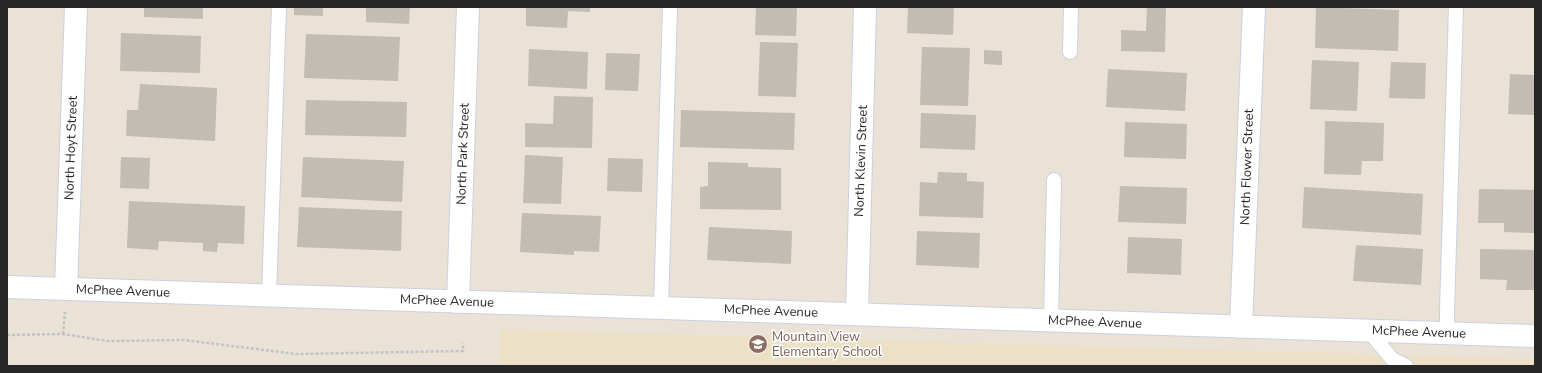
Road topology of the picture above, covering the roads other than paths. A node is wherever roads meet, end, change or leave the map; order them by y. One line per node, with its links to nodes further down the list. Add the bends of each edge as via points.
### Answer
1 (76, 7): 12 (street, North Hoyt Street)
2 (279, 7): 13 (lane)
3 (468, 7): 14 (street, North Park Street)
4 (670, 7): 15 (lane)
5 (865, 7): 16 (street, North Klevin Street)
6 (1071, 7): 9 (lane)
7 (1254, 7): 18 (street, North Flower Street)
8 (1456, 7): 20 (lane, via 1446,312)
9 (1070, 52)
10 (1054, 180): 17 (lane)
11 (7, 287): 12 (street, McPhee Avenue)
12 (66, 289): 13 (street, McPhee Avenue)
13 (269, 296): 14 (street, McPhee Avenue)
14 (458, 302): 15 (street, McPhee Avenue)
15 (662, 308): 16 (street, McPhee Avenue)
16 (857, 314): 17 (street, McPhee Avenue)
17 (1051, 321): 18 (street, McPhee Avenue)
18 (1241, 327): 19 (street, McPhee Avenue)
19 (1368, 330): 20 (street, McPhee Avenue); 22 (lane, via 1392,359)
20 (1448, 333): 21 (street, McPhee Avenue)
21 (1535, 336)
22 (1406, 366)

